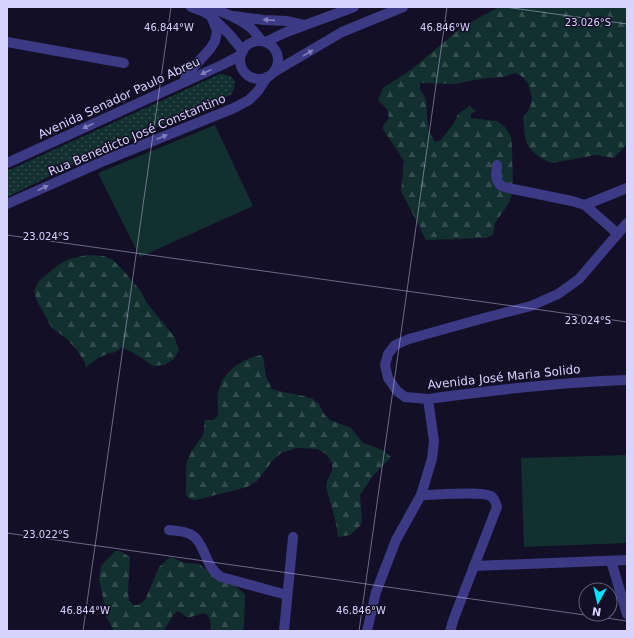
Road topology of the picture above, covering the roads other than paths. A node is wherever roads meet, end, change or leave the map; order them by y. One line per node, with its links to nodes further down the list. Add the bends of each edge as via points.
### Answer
1 (191, 7): 4 (street)
2 (354, 7): 6 (street)
3 (403, 7): 11 (street, one-way to 3, via 342,32)
4 (211, 11): 5 (street); 9 (street); 12 (street, via 217,31 215,41 187,74)
5 (234, 16): 6 (street, one-way to 5, via 286,21); 8 (street)
6 (304, 26): 8 (street)
7 (7, 42): 10 (street)
8 (264, 42): 9 (street, via 253,42 245,47); 11 (street, via 275,50 278,57 276,69)
9 (242, 53): 11 (street, via 241,64 246,73 258,79); 12 (street, Avenida Senador Paulo Abreu, one-way to 12)
10 (124, 63)
11 (270, 75): 16 (street, Rua Benedicto José Constantino, one-way to 11, via 234,108 249,100)
12 (184, 82): 13 (street, Avenida Senador Paulo Abreu, one-way to 13)
13 (7, 163)
14 (497, 166): 17 (street, via 497,180 501,186 572,200)
15 (627, 188): 17 (street)
16 (7, 204)
17 (585, 205): 19 (street)
18 (627, 223): 19 (street, Avenida José Maria Solido)
19 (618, 234): 21 (street, Avenida José Maria Solido, via 579,279 558,294 531,306 395,345 388,354 385,365 392,385 405,396)
20 (627, 380): 21 (street, Avenida José Maria Solido, via 580,382)
21 (428, 399): 22 (street, via 434,441)
22 (422, 495): 27 (street, via 483,495 491,496 496,501 497,507); 31 (street, via 396,540 376,592)
23 (169, 530): 28 (street, via 189,533 197,538 211,568 221,578)
24 (293, 537): 28 (street)
25 (627, 560): 26 (street)
26 (611, 561): 27 (street); 29 (street)
27 (474, 566): 32 (street)
28 (287, 595): 30 (street)
29 (627, 614)
30 (284, 631)
31 (367, 631)
32 (450, 631)

